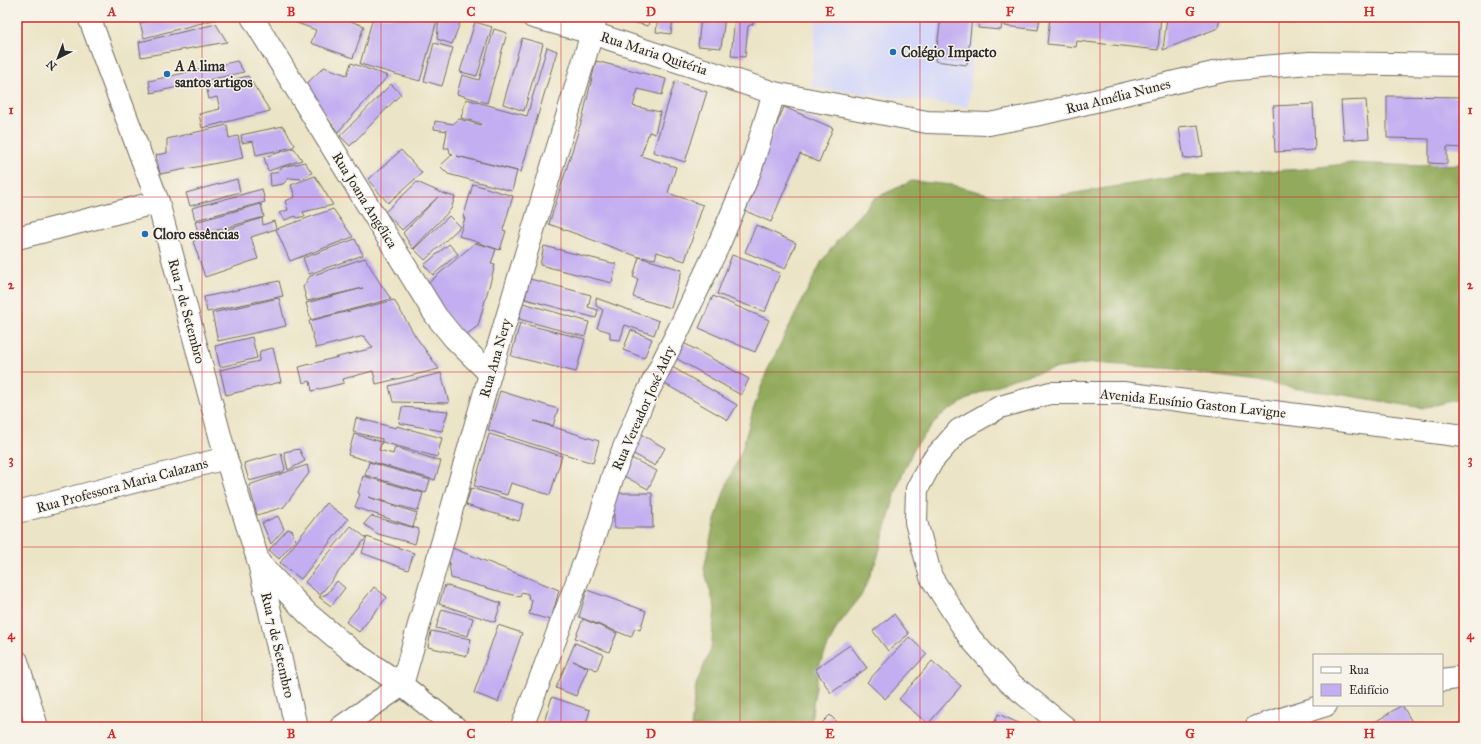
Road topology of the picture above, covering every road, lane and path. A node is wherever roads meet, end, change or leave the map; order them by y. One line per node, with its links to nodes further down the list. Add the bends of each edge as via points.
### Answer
1 (90, 17): 6 (street)
2 (98, 17): 6 (street)
3 (252, 17): 11 (street, Rua Joana Angélica, via 436,316)
4 (533, 17): 5 (street, Rua Maria Quitéria)
5 (594, 25): 8 (street, Rua Maria Quitéria); 11 (street, Rua Ana Nery)
6 (99, 39): 9 (street, Rua 7 de Setembro)
7 (1464, 65): 8 (street, Rua Amélia Nunes, via 1310,63 1226,70 989,124 926,122)
8 (774, 93): 25 (street, Rua Vereador José Adry, via 750,171 716,251 641,406 614,472 595,534)
9 (158, 202): 10 (street); 13 (street, Rua 7 de Setembro)
10 (17, 238)
11 (490, 374): 19 (street, Rua Ana Nery)
12 (1464, 436): 26 (street, Avenida Eusínio Gaston Lavigne, via 1123,393 1050,393 1000,407 959,430 932,461 917,489 916,522 931,576 970,638 1009,682)
13 (226, 458): 14 (street, Rua Professora Maria Calazans); 15 (street, Rua 7 de Setembro)
14 (17, 512)
15 (259, 563): 19 (street, Rua 7 de Setembro, via 308,614 353,652); 22 (street, Rua 7 de Setembro)
16 (17, 661): 21 (street)
17 (1464, 677): 18 (street)
18 (1443, 680)
19 (402, 685): 23 (street); 24 (street, Rua 7 de Setembro)
20 (1323, 706): 27 (street)
21 (37, 727)
22 (296, 727)
23 (341, 727)
24 (455, 727)
25 (522, 727)
26 (1066, 727)
27 (1256, 727)

